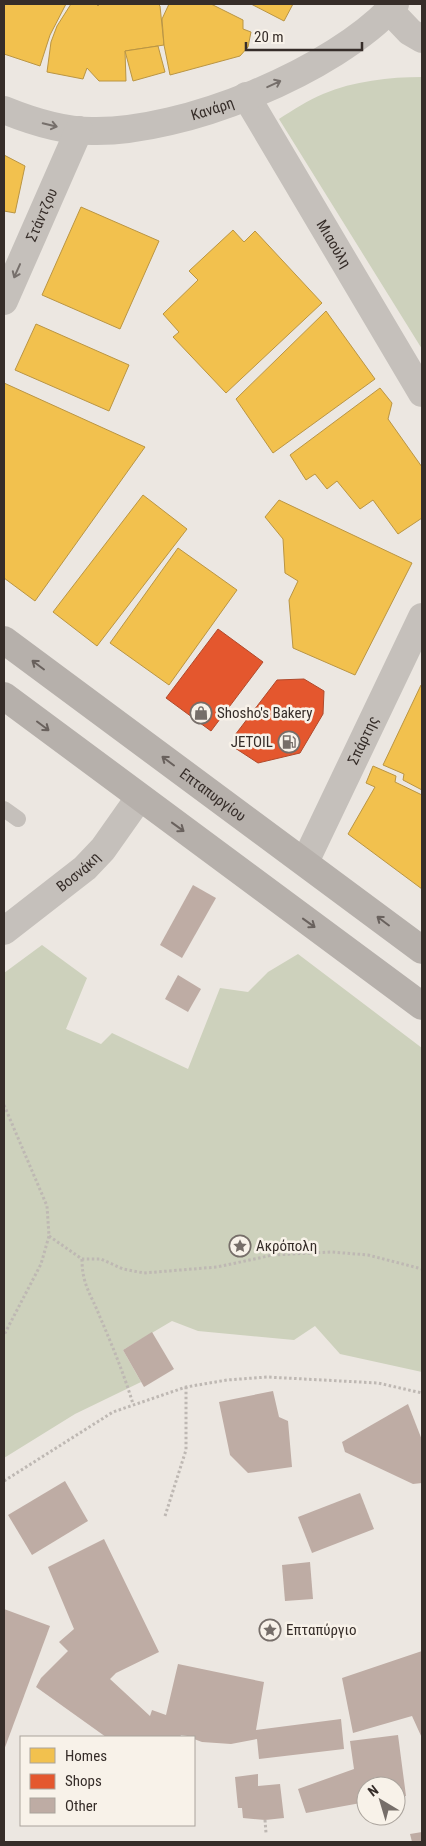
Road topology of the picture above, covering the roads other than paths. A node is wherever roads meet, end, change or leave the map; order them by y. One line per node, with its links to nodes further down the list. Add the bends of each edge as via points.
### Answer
1 (392, 7): 2 (street, via 410,32); 3 (street, Κανάρη, one-way to 1, via 328,56 371,28)
2 (422, 39)
3 (246, 96): 5 (street, Κανάρη, via 218,108 164,122 108,131); 7 (street, Μιαούλη)
4 (4, 110): 5 (street, Κανάρη, one-way to 5, via 49,125)
5 (79, 130): 6 (street, Στάντζου, one-way to 6)
6 (4, 301)
7 (422, 393)
8 (422, 617): 14 (street, Σπάρτης)
9 (4, 640): 14 (main road, Επταπυργίου, one-way to 9)
10 (4, 696): 11 (main road, one-way to 11)
11 (139, 798): 15 (street, Βοσνάκη, via 103,849 85,868); 17 (main road, one-way to 17)
12 (4, 809): 13 (lane)
13 (18, 819)
14 (305, 862): 16 (main road, Επταπυργίου, one-way to 14)
15 (4, 931)
16 (422, 950)
17 (422, 1006)

